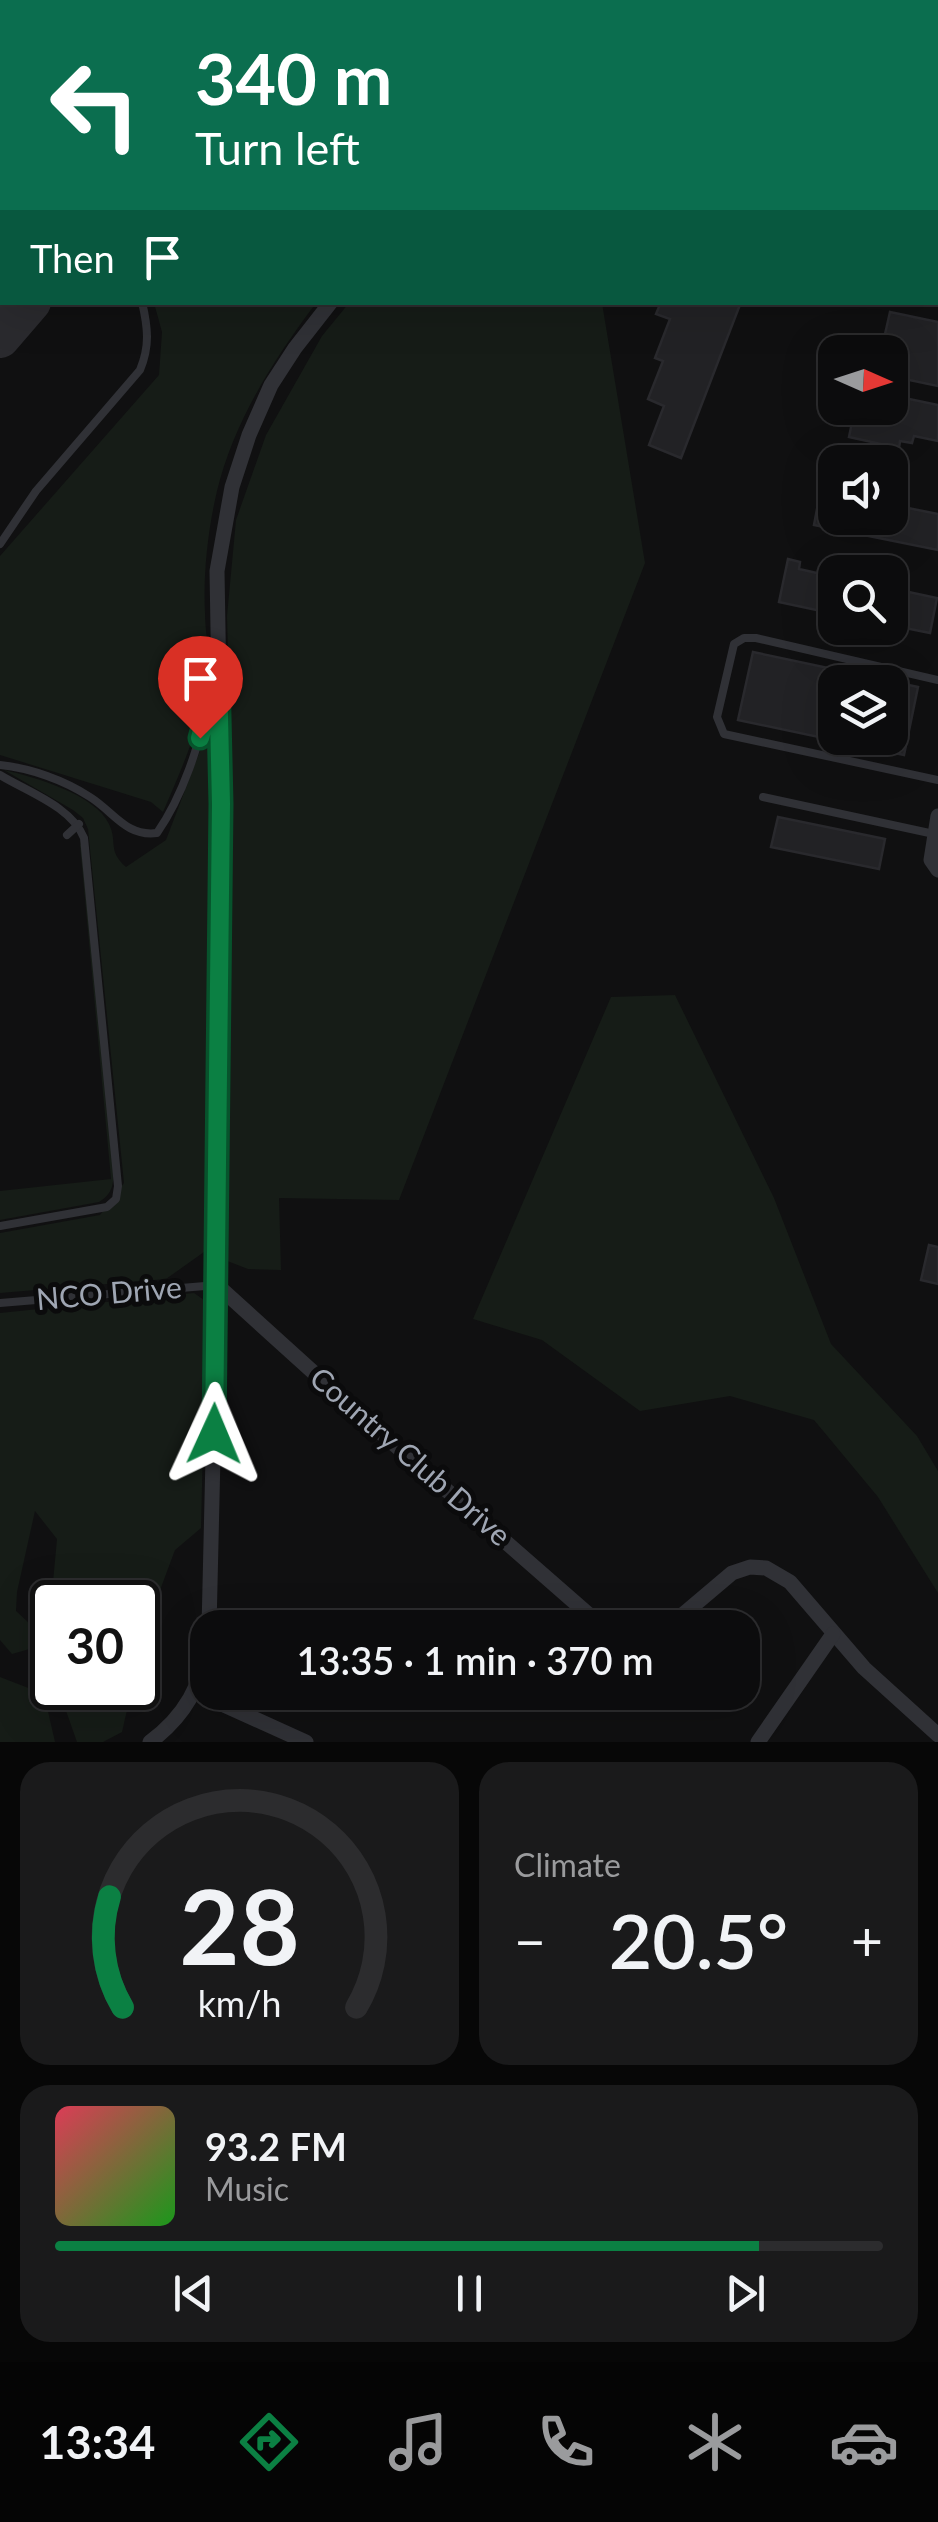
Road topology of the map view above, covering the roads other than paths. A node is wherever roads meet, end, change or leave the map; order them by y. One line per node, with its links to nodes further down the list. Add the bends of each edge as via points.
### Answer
1 (143, 305): 3 (lane, via 148,330 140,370 36,491)
2 (329, 305): 4 (street, via 271,385 232,487 217,571)
3 (0, 544)
4 (218, 673): 6 (lane, via 187,774 158,833 132,831 94,798 24,768); 16 (street)
5 (938, 680): 8 (lane, via 744,638 734,644 717,717 724,734)
6 (0, 765)
7 (0, 775): 11 (lane)
8 (938, 780)
9 (763, 797): 12 (lane)
10 (938, 816): 12 (street)
11 (79, 824): 13 (lane); 15 (lane, via 116,1198 96,1210)
12 (934, 834): 14 (street, via 930,860)
13 (67, 835)
14 (938, 870)
15 (0, 1226)
16 (217, 1284): 17 (lane, NCO Drive); 18 (street); 19 (street, Country Club Drive)
17 (0, 1303)
18 (209, 1610)
19 (583, 1610)
20 (688, 1610): 21 (street, via 732,1573 766,1568 790,1582)
21 (834, 1634): 24 (street); 27 (street)
22 (190, 1700): 25 (street)
23 (235, 1710): 26 (street)
24 (938, 1734)
25 (150, 1742)
26 (306, 1742)
27 (758, 1742)

